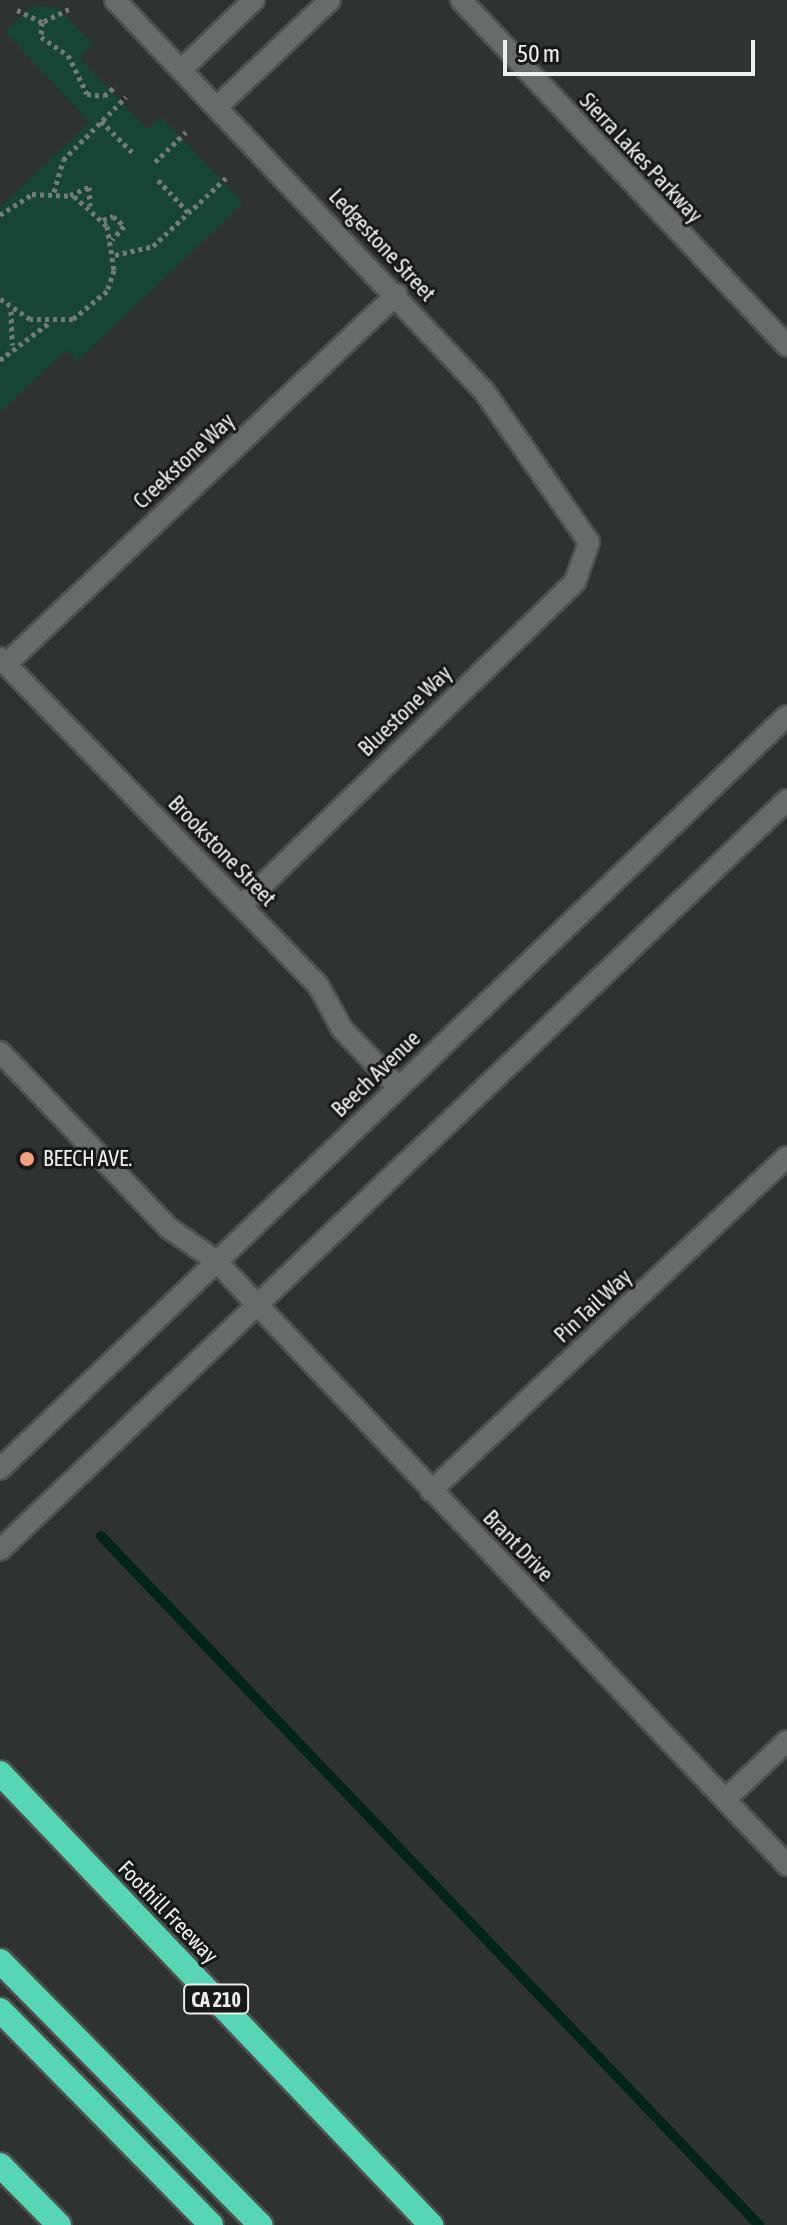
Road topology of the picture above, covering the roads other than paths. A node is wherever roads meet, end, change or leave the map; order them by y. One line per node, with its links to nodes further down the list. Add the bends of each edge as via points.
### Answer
1 (115, 0): 5 (street, Ledgestone Street)
2 (254, 0): 5 (street)
3 (330, 0): 6 (street)
4 (461, 0): 8 (street, Sierra Lakes Parkway)
5 (182, 69): 6 (street, Ledgestone Street)
6 (218, 106): 7 (street, Ledgestone Street)
7 (397, 294): 9 (street, Ledgestone Street, via 484,391); 10 (street, Creekstone Way)
8 (787, 346)
9 (589, 542): 13 (street, Bluestone Way, via 575,582)
10 (3, 661): 13 (street, Brookstone Street)
11 (787, 716): 15 (street, Beech Avenue)
12 (787, 800): 18 (street)
13 (241, 906): 15 (street, Brookstone Street, via 318,985 342,1029)
14 (0, 1052): 17 (street, Brant Drive, via 170,1229)
15 (398, 1087): 17 (street, Beech Avenue)
16 (787, 1157): 20 (street, Pin Tail Way)
17 (215, 1260): 18 (street, Brant Drive); 19 (street, Beech Avenue)
18 (258, 1306): 20 (street, Brant Drive); 21 (street)
19 (0, 1469)
20 (431, 1491): 24 (street, Brant Drive)
21 (4, 1546)
22 (787, 1741): 24 (street)
23 (0, 1773): 32 (highway, Foothill Freeway / CA 210)
24 (726, 1799): 25 (street, Brant Drive)
25 (787, 1865)
26 (0, 1961): 31 (highway)
27 (0, 2010): 30 (highway)
28 (0, 2165): 29 (highway)
29 (59, 2225)
30 (211, 2225)
31 (260, 2225)
32 (431, 2225)

